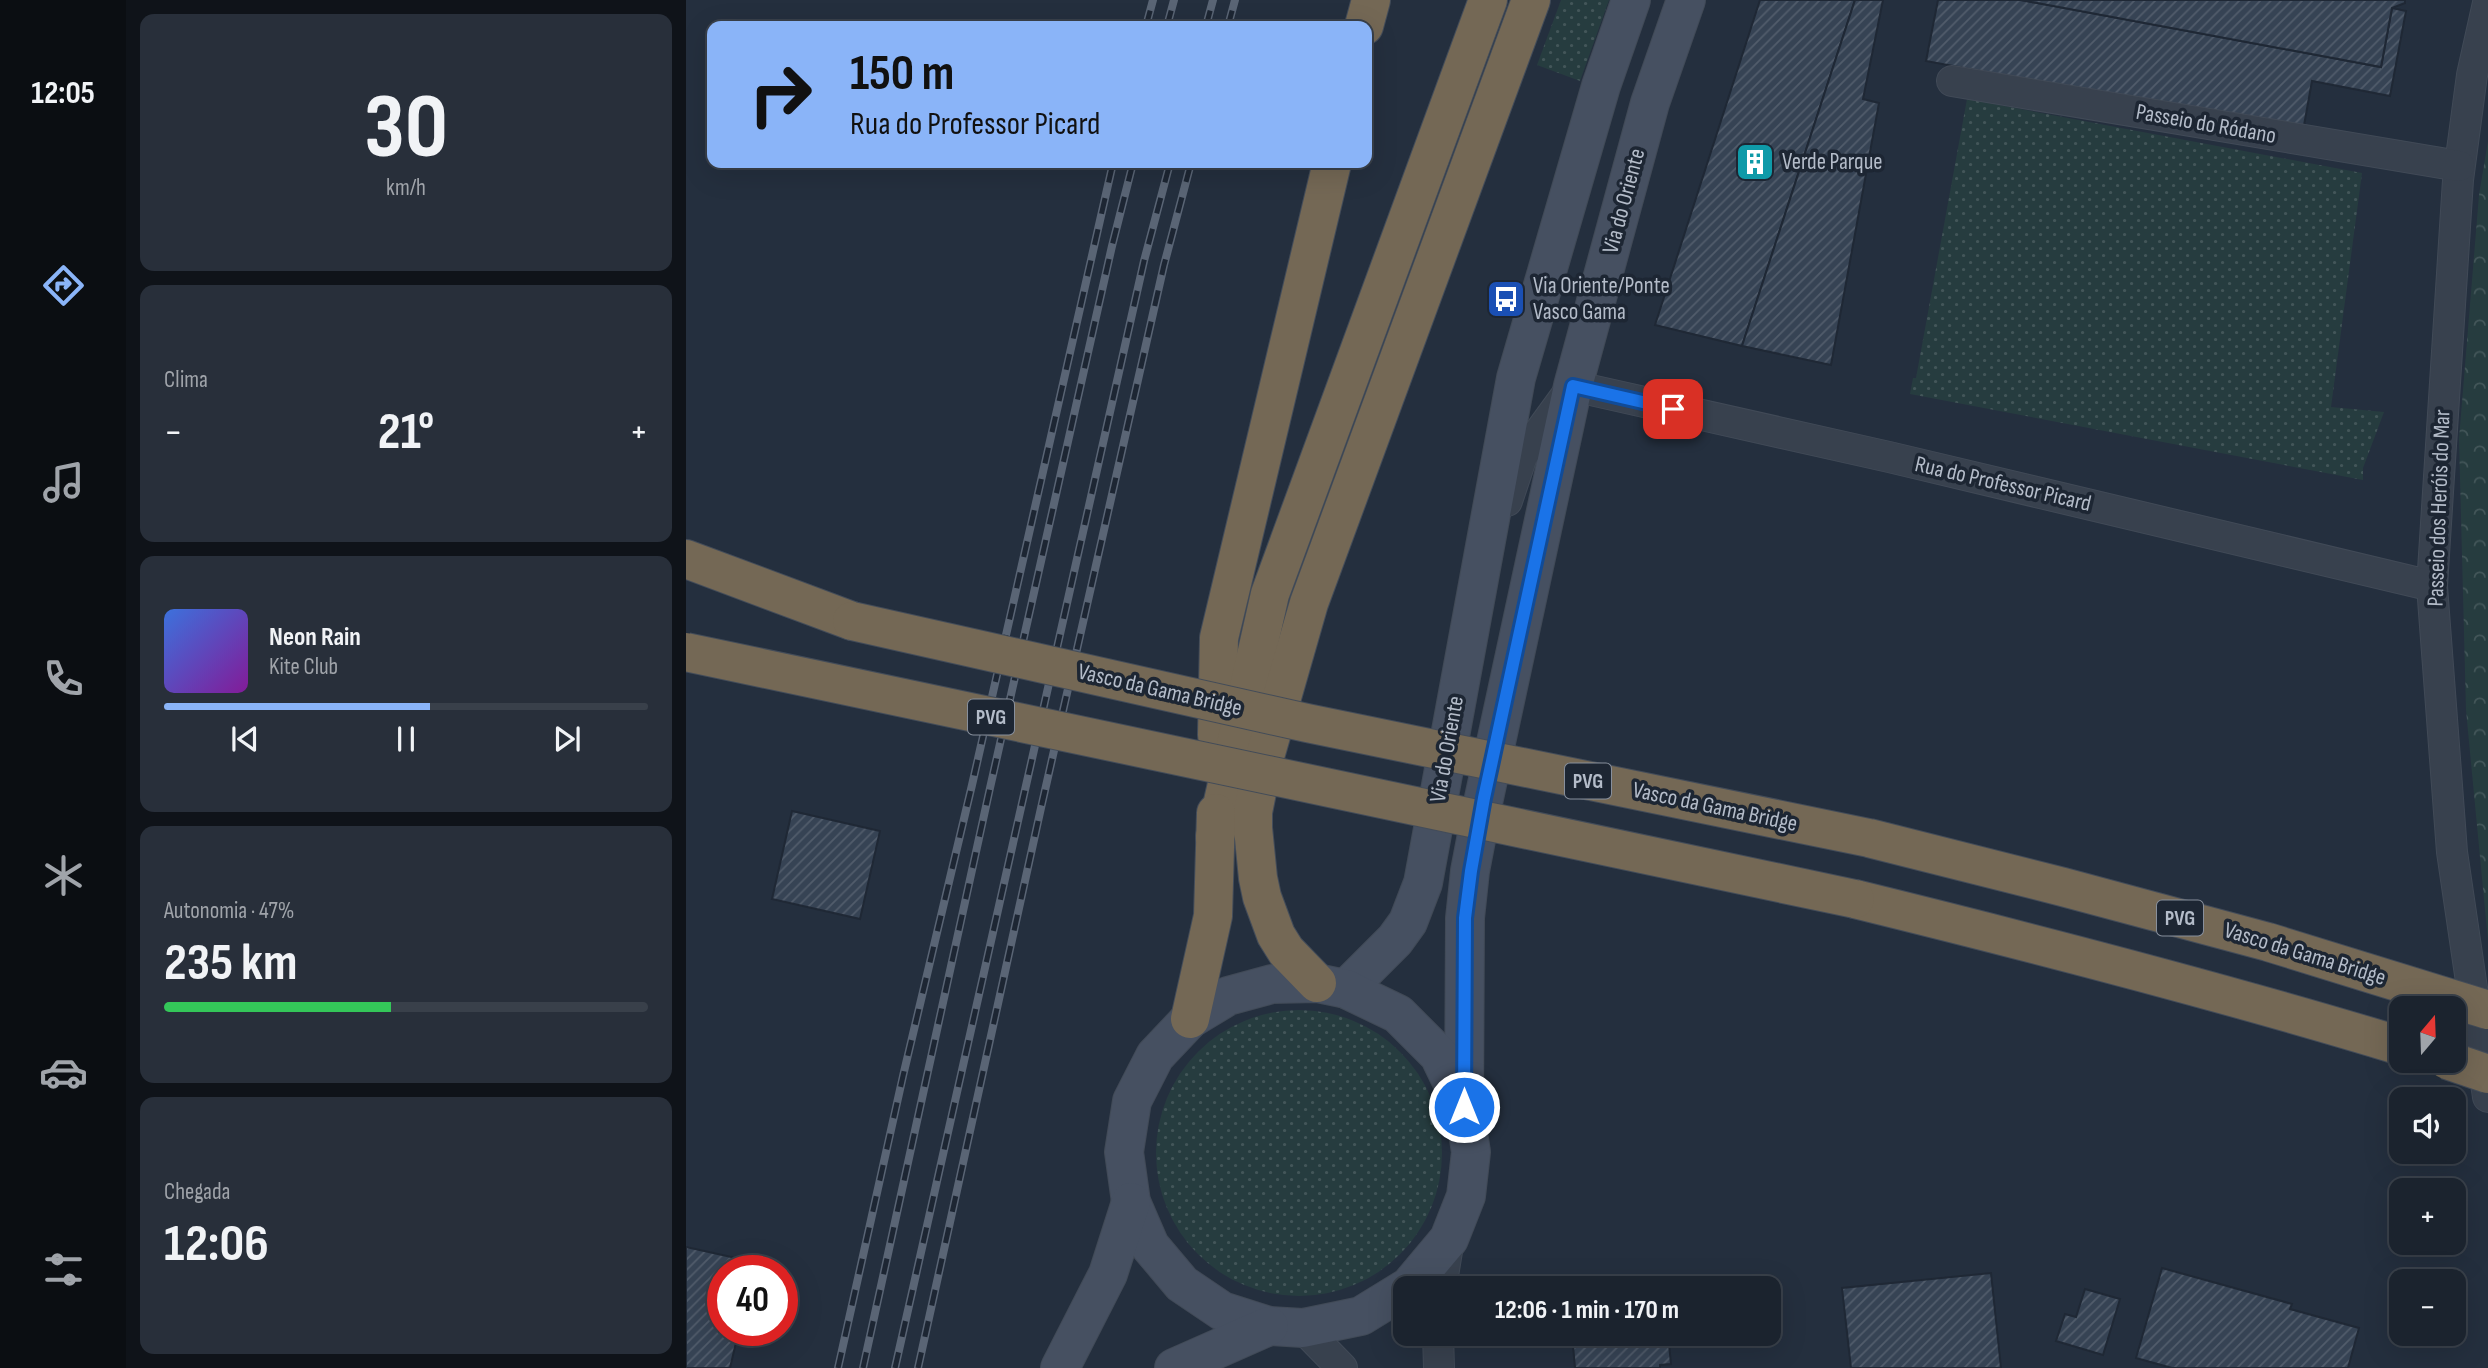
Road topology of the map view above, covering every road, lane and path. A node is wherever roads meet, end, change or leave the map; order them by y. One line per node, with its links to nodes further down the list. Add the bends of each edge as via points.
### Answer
1 (1371, 0): 7 (highway)
2 (1488, 0): 19 (highway, via 1270,594)
3 (1531, 0): 20 (highway, via 1309,603 1262,767 1253,828 1262,897 1286,951)
4 (1631, 0): 9 (street, Via do Oriente)
5 (1686, 0): 12 (street, Via do Oriente, via 1650,103)
6 (2488, 3): 10 (street, Passeio dos Heróis do Mar)
7 (1365, 21)
8 (1952, 81): 10 (street, Passeio do Ródano)
9 (1580, 159): 12 (street, via 1558,316); 16 (street, Via do Oriente, via 1516,378)
10 (2459, 166): 15 (street, Passeio dos Heróis do Mar)
11 (1331, 168): 19 (highway, via 1219,638)
12 (1573, 386): 15 (street, Rua do Professor Picard); 16 (street, via 1522,456); 27 (street, Via do Oriente, via 1471,871 1465,918)
13 (686, 559): 17 (highway)
14 (686, 585): 17 (highway, Vasco da Gama Bridge / PVG)
15 (2432, 586): 26 (street, Passeio dos Heróis do Mar, via 2452,852)
16 (1476, 593): 20 (street, Via do Oriente, via 1416,903 1395,940)
17 (852, 621): 21 (highway, Vasco da Gama Bridge / PVG, bridge, via 1307,723 1869,838 2268,942)
18 (686, 652): 23 (highway, PVG, bridge, via 1855,899 2248,1000)
19 (1215, 837): 22 (highway, via 1212,925)
20 (1332, 986): 22 (street, via 1272,984 1228,996); 27 (street, via 1398,1014 1439,1055)
21 (2488, 1010)
22 (1190, 1019): 28 (street, via 1154,1056 1132,1101 1124,1152)
23 (2389, 1042)
24 (2466, 1066): 25 (highway, bridge)
25 (2488, 1074)
26 (2488, 1097)
27 (1464, 1107): 29 (street, via 1471,1152 1466,1196)
28 (1131, 1202): 33 (street, via 1150,1247 1182,1284 1222,1311); 35 (street, via 1108,1274)
29 (1449, 1239): 30 (street); 31 (street)
30 (1417, 1276)
31 (1443, 1276)
32 (1393, 1297): 33 (street, via 1362,1316)
33 (1286, 1326): 36 (street); 37 (street)
34 (1438, 1346): 38 (street)
35 (1060, 1368)
36 (1174, 1368)
37 (1342, 1368)
38 (1439, 1368)

